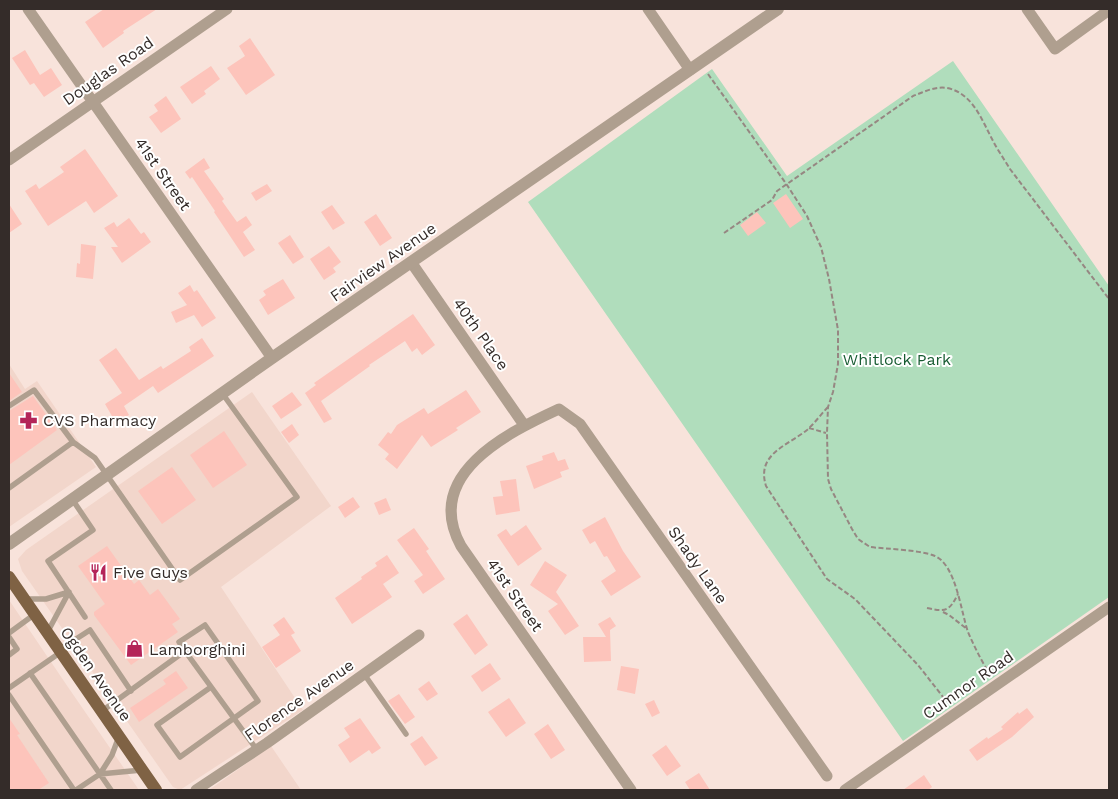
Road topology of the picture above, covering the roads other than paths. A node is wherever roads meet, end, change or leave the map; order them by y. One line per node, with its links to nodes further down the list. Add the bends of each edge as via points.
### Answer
1 (28, 9): 8 (street, 41st Street)
2 (227, 9): 8 (street, Douglas Road)
3 (648, 9): 7 (street)
4 (778, 9): 7 (street, Fairview Avenue)
5 (1027, 9): 6 (street, via 1055,49)
6 (1109, 10)
7 (690, 70): 10 (street, Fairview Avenue)
8 (93, 102): 9 (street, Douglas Road); 11 (street, 41st Street)
9 (9, 160)
10 (410, 262): 11 (street, Fairview Avenue); 14 (street, 40th Place)
11 (272, 358): 12 (street, Fairview Avenue)
12 (222, 393): 16 (street, Fairview Avenue); 16 (lane, via 296,497 180,580)
13 (9, 406): 15 (lane, via 34,390)
14 (524, 425): 46 (street, Shady Lane, via 559,410 580,424); 51 (street, 41st Street, via 463,473 451,499 454,530 461,546)
15 (74, 442): 16 (lane, via 96,458); 17 (lane)
16 (106, 475): 18 (street, Fairview Avenue)
17 (9, 488)
18 (72, 499): 19 (street, Fairview Avenue); 21 (lane, via 93,530 48,561)
19 (9, 544)
20 (9, 577): 22 (main road, Ogden Avenue)
21 (69, 592): 22 (lane, via 46,599); 25 (lane); 27 (lane)
22 (24, 599): 24 (main road, Ogden Avenue)
23 (1109, 607): 52 (street, Cumnor Road)
24 (35, 614): 26 (lane); 27 (main road, Ogden Avenue)
25 (85, 616)
26 (9, 633)
27 (47, 633): 30 (main road, Ogden Avenue)
28 (419, 635): 34 (street, Florence Avenue)
29 (9, 637): 32 (lane, via 17,649)
30 (60, 651): 33 (lane); 37 (lane, via 90,630); 39 (main road, Ogden Avenue)
31 (185, 651): 35 (lane); 37 (lane); 40 (lane, via 179,642 205,625 258,701)
32 (9, 655)
33 (30, 673): 36 (lane); 45 (lane)
34 (364, 674): 41 (lane); 43 (street, Florence Avenue)
35 (211, 687): 40 (lane); 40 (lane, via 158,726 180,757)
36 (9, 688)
37 (131, 690): 39 (lane)
38 (9, 695): 47 (lane)
39 (102, 711): 42 (main road, Ogden Avenue)
40 (234, 719): 43 (lane)
41 (406, 734)
42 (119, 737): 44 (main road, Ogden Avenue); 45 (lane)
43 (257, 750): 50 (street, Florence Avenue)
44 (142, 770): 45 (lane); 49 (main road, Ogden Avenue)
45 (100, 774): 47 (lane); 48 (lane)
46 (827, 776)
47 (75, 790)
48 (111, 790)
49 (156, 790)
50 (196, 790)
51 (631, 790)
52 (845, 790)

